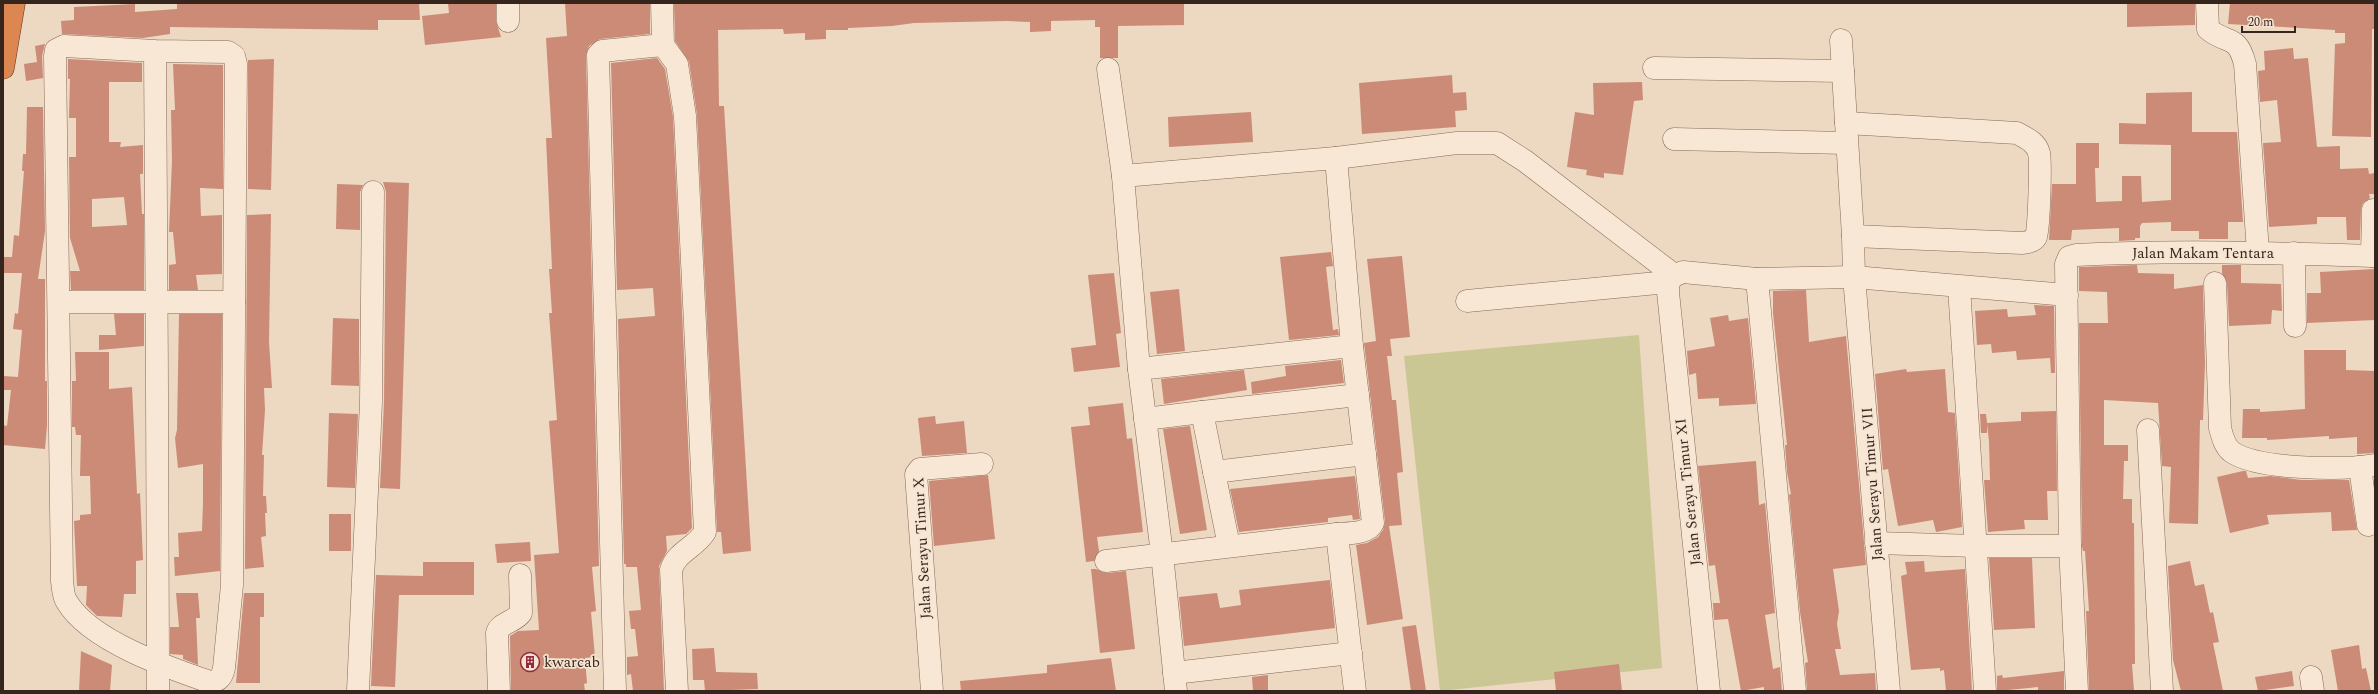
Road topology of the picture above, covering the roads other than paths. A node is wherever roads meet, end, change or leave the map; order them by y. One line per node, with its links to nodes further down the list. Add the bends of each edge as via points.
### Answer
1 (14, 3): 4 (highway)
2 (662, 3): 6 (street)
3 (2207, 3): 19 (street, via 2208,29 2238,46 2245,64)
4 (6, 30): 8 (highway)
5 (1840, 40): 11 (street, Jalan Serayu Timur VII)
6 (663, 45): 58 (street, via 602,51 598,55); 59 (street, via 677,64 685,116 705,532 699,541 674,559 671,570)
7 (155, 51): 28 (street); 30 (street, via 64,46 56,50); 31 (street, via 228,52 234,56)
8 (3, 68)
9 (1654, 68): 11 (street)
10 (1108, 69): 15 (street)
11 (1843, 70): 12 (street, Jalan Serayu Timur VII)
12 (1846, 133): 13 (street); 18 (street, Jalan Serayu Timur VII); 18 (street, via 2017,133 2033,142 2039,154 2039,224 2036,237 2031,241 2022,243)
13 (1674, 139)
14 (1336, 158): 15 (street); 24 (street, via 1457,143 1497,143 1524,161); 33 (street)
15 (1123, 176): 34 (street)
16 (373, 192): 56 (street, via 370,402)
17 (2373, 210): 21 (street)
18 (1854, 236): 22 (street, Jalan Serayu Timur VII)
19 (2258, 252): 20 (street, Jalan Makam Tentara); 27 (street, Jalan Makam Tentara, via 2076,255 2069,257 2066,264)
20 (2294, 253): 21 (street, Jalan Makam Tentara); 32 (street)
21 (2374, 256)
22 (1854, 277): 23 (street); 26 (street); 45 (street, Jalan Serayu Timur VII)
23 (1757, 279): 24 (street, via 1683,272); 63 (street)
24 (1670, 283): 29 (street); 62 (street, Jalan Serayu Timur XI)
25 (2215, 283): 41 (street, via 2220,428 2229,450 2266,463 2305,467)
26 (1959, 286): 27 (street); 47 (street)
27 (2067, 295): 48 (street)
28 (158, 300): 30 (street); 31 (street); 53 (street)
29 (1467, 301)
30 (60, 302): 53 (street, via 62,581 66,602 93,630)
31 (234, 302): 53 (street, via 232,585 224,668 222,676 217,681 210,682)
32 (2295, 326)
33 (1352, 346): 34 (street); 35 (street)
34 (1139, 369): 37 (street)
35 (1358, 396): 36 (street); 39 (street)
36 (1202, 412): 37 (street); 42 (street)
37 (1145, 418): 49 (street)
38 (2148, 430): 67 (street)
39 (1365, 454): 42 (street); 44 (street, via 1373,523 1371,528 1365,530)
40 (982, 464): 60 (street, Jalan Serayu Timur X, via 920,468 916,474)
41 (2367, 466): 43 (street)
42 (1214, 472): 46 (street)
43 (2368, 525)
44 (1337, 534): 46 (street); 52 (street)
45 (1876, 543): 47 (street); 64 (street, Jalan Serayu Timur VII)
46 (1229, 546): 49 (street)
47 (1976, 546): 48 (street); 65 (street)
48 (2070, 546): 66 (street)
49 (1162, 554): 50 (street); 54 (street)
50 (1106, 561)
51 (520, 575): 57 (street, via 522,613 518,618 498,628 497,633)
52 (1351, 654): 54 (street); 61 (street)
53 (158, 664): 55 (street)
54 (1175, 682)
55 (158, 691)
56 (358, 691)
57 (499, 691)
58 (615, 691)
59 (676, 691)
60 (932, 691)
61 (1355, 691)
62 (1709, 691)
63 (1795, 691)
64 (1889, 691)
65 (1986, 691)
66 (2077, 691)
67 (2162, 691)

